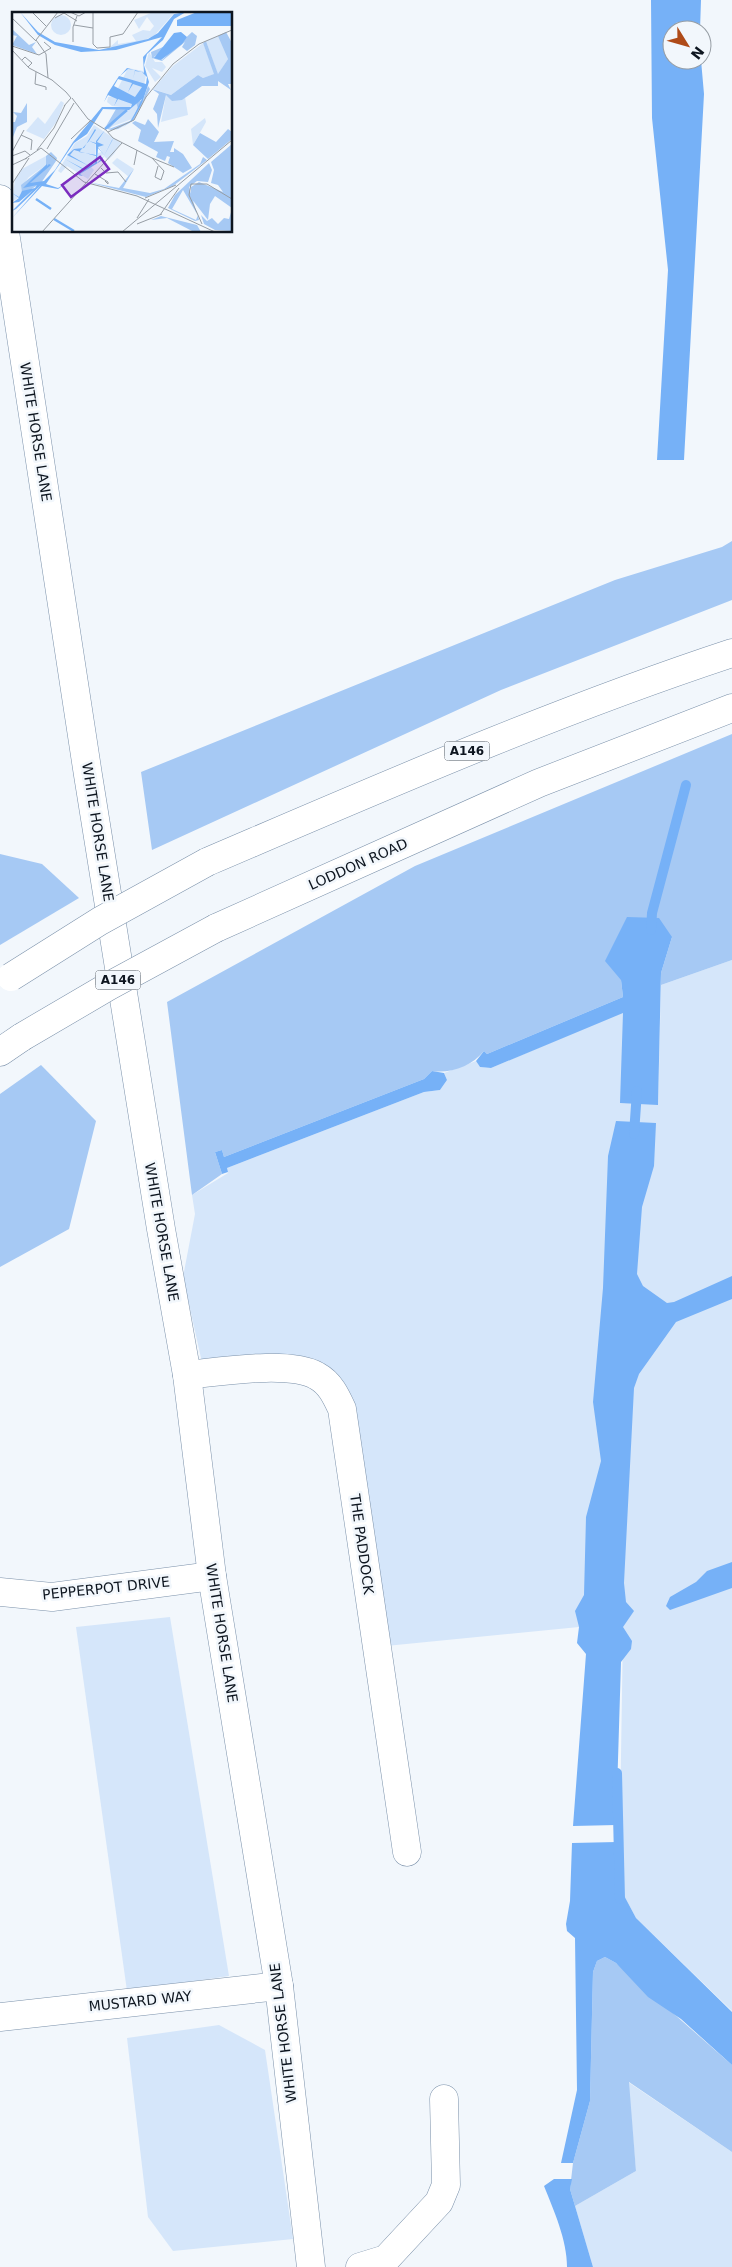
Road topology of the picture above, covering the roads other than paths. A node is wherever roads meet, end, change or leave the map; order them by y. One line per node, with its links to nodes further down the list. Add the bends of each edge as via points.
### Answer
1 (0, 199): 6 (main road, WHITE HORSE LANE, via 88,775)
2 (732, 653): 4 (main road, A146, bridge, via 651,679 478,746 206,862 100,921)
3 (732, 708): 5 (main road, LODDON ROAD / A146, bridge, via 539,783 216,928)
4 (5, 981)
5 (11, 1044)
6 (187, 1375): 7 (main road, WHITE HORSE LANE); 9 (main road, THE PADDOCK, via 248,1369 292,1369 316,1376 333,1389 342,1409)
7 (212, 1576): 8 (main road, PEPPERPOT DRIVE, via 52,1597); 10 (main road, WHITE HORSE LANE)
8 (0, 1592)
9 (407, 1852)
10 (279, 1986): 11 (main road, MUSTARD WAY); 13 (main road, WHITE HORSE LANE)
11 (0, 2017)
12 (444, 2099): 14 (main road, via 446,2185 439,2202 386,2259)
13 (311, 2267)
14 (360, 2267)

